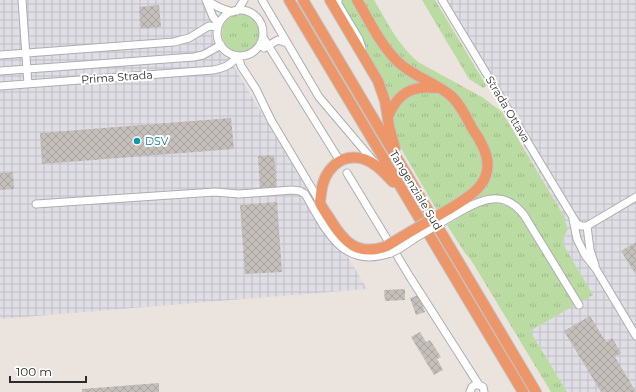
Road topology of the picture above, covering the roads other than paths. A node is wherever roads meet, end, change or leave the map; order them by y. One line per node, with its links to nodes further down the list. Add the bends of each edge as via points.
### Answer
1 (22, 0): 17 (street)
2 (207, 0): 11 (street, via 221,8); 12 (street)
3 (244, 0): 11 (street)
4 (262, 0): 14 (street)
5 (289, 0): 31 (highway, Tangenziale Sud)
6 (303, 0): 28 (highway, Tangenziale Sud)
7 (330, 0): 20 (highway)
8 (338, 0): 20 (street, via 359,39)
9 (356, 0): 25 (highway, via 395,60)
10 (442, 0): 36 (street, Strada Ottava)
11 (235, 11): 12 (street, via 227,14); 13 (street, via 244,11 256,17 263,30)
12 (219, 25): 15 (street, via 218,36); 17 (street, via 209,26 189,38 174,42)
13 (263, 37): 16 (street); 19 (street, via 258,48)
14 (287, 43): 16 (street, via 278,40); 29 (street, via 319,97)
15 (221, 46): 19 (street, via 228,53); 21 (street, Prima Strada, via 194,57)
16 (268, 46): 19 (street, via 256,53); 27 (street)
17 (26, 53): 18 (street); 21 (street)
18 (0, 55)
19 (240, 57): 23 (street, Prima Strada, via 232,64 213,70); 33 (street, via 270,120)
20 (366, 60): 26 (highway, via 382,91)
21 (27, 69): 22 (street, Prima Strada); 23 (street)
22 (0, 71)
23 (28, 84): 24 (street, Prima Strada)
24 (0, 86)
25 (438, 88): 26 (highway, via 418,88 406,92 392,107); 35 (highway, via 457,102 484,148 488,161 485,179 478,189)
26 (388, 117): 28 (highway)
27 (338, 158)
28 (399, 161): 46 (highway, Tangenziale Sud)
29 (379, 168): 31 (highway); 33 (highway, via 365,159 349,158 339,162 330,169 323,180)
30 (347, 173): 42 (street)
31 (404, 194): 45 (highway, Tangenziale Sud)
32 (636, 197): 37 (street)
33 (320, 203): 38 (highway, via 340,235 350,244 365,249)
34 (36, 204): 38 (street, via 215,192 239,194 292,190 305,194 329,233 345,250 365,258 378,257)
35 (448, 214): 38 (highway, bridge); 40 (street, via 483,200 499,199 515,206 524,215)
36 (573, 218): 37 (street, Strada Ottava, via 577,224); 39 (street, Strada Ottava, via 577,239)
37 (584, 226): 39 (street, Strada Ottava)
38 (393, 247)
39 (596, 269): 41 (street, Strada Ottava)
40 (580, 305)
41 (636, 336)
42 (479, 385): 43 (street, via 472,387); 44 (street, via 483,387)
43 (470, 392)
44 (484, 392)
45 (523, 392)
46 (536, 392)

